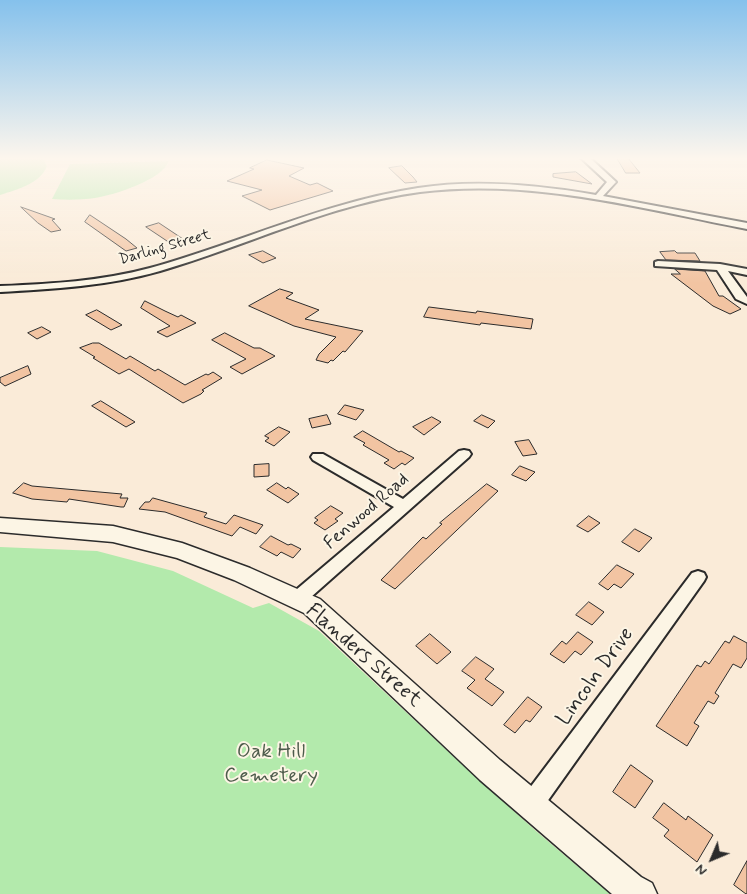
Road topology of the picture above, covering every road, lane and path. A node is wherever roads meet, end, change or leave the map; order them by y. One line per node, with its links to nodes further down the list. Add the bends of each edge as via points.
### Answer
1 (375, 200): 7 (street, Darling Street, via 142,273 59,287)
2 (606, 200): 3 (street, Darling Street)
3 (747, 226)
4 (658, 264): 5 (street)
5 (720, 267): 6 (street); 8 (street, via 740,297)
6 (747, 272)
7 (0, 290)
8 (747, 301)
9 (464, 454): 11 (street, Fenwood Road)
10 (318, 457): 11 (street)
11 (404, 506): 14 (street, Fenwood Road)
12 (0, 525): 14 (street, Flanders Street, via 113,534 182,551 242,574)
13 (698, 577): 15 (street, Lincoln Drive)
14 (296, 600): 15 (street, Flanders Street, via 312,606)
15 (531, 805): 16 (street, Flanders Street)
16 (640, 894)

